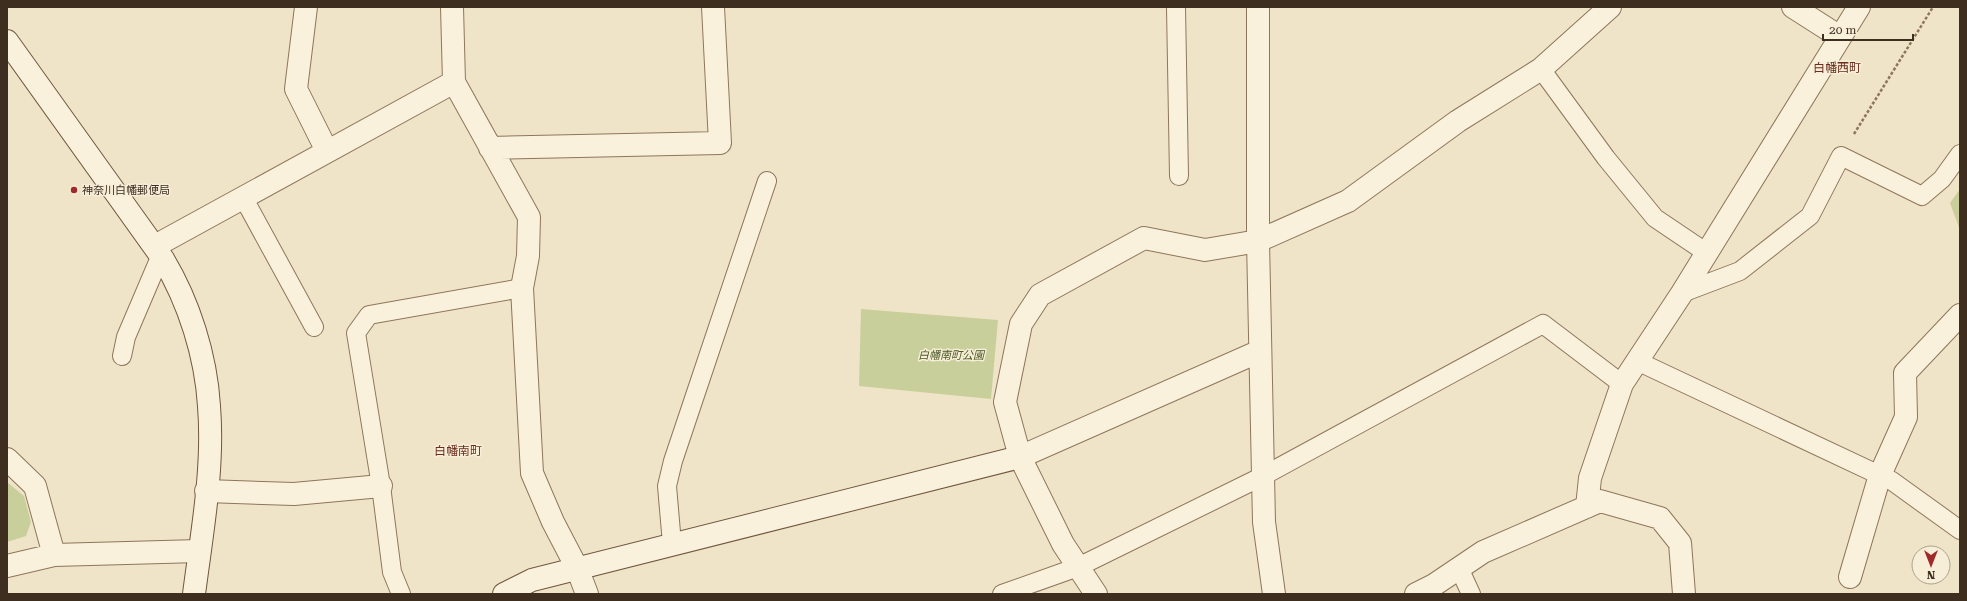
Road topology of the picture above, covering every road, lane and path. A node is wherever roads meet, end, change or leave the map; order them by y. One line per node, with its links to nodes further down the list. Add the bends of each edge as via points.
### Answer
1 (306, 7): 15 (street, via 296,90 323,148)
2 (452, 7): 13 (street)
3 (713, 7): 14 (street, via 720,143)
4 (1176, 7): 18 (lane)
5 (1258, 7): 21 (street)
6 (1610, 7): 12 (street)
7 (1793, 7): 10 (street)
8 (1859, 7): 10 (street)
9 (1933, 7): 17 (path)
10 (1840, 37): 23 (street)
11 (7, 41): 22 (street)
12 (1541, 69): 21 (street, via 1458,121 1348,201); 23 (lane, via 1606,158 1655,218)
13 (454, 82): 14 (street); 15 (street)
14 (490, 148): 24 (street, via 529,217 528,256)
15 (327, 151): 20 (street)
16 (1960, 154): 17 (lane, via 1942,179 1922,196)
17 (1841, 156): 25 (lane, via 1810,216 1740,271)
18 (1178, 176)
19 (767, 181): 40 (lane, via 666,486)
20 (243, 197): 22 (street); 27 (lane)
21 (1258, 241): 28 (street); 32 (street, via 1205,250 1144,238 1040,296 1021,324 1005,402)
22 (158, 250): 29 (lane, via 126,337); 37 (street, via 183,297 202,358 209,406)
23 (1707, 253): 25 (street)
24 (522, 288): 36 (lane, via 369,315 356,333); 45 (street, via 532,473)
25 (1682, 294): 30 (street)
26 (1960, 315): 34 (street, via 1905,373 1906,417)
27 (314, 327)
28 (1260, 351): 32 (street); 35 (street)
29 (122, 356)
30 (1638, 361): 31 (street); 34 (lane)
31 (1622, 384): 35 (lane, via 1543,324); 38 (street, via 1590,478)
32 (1020, 457): 40 (street); 44 (street, via 1063,544)
33 (7, 459): 42 (street, via 35,486)
34 (1880, 475): 39 (lane, via 1892,480); 47 (street)
35 (1263, 476): 44 (lane); 54 (street, via 1264,522)
36 (381, 486): 37 (street, via 294,494); 49 (lane, via 392,572)
37 (206, 492): 41 (street)
38 (1587, 507): 46 (street, via 1483,552); 57 (street, via 1600,502 1660,518 1680,543)
39 (1960, 530)
40 (672, 544): 45 (street)
41 (199, 551): 42 (street); 48 (street)
42 (54, 555): 43 (street)
43 (7, 566)
44 (1078, 567): 52 (lane); 53 (street)
45 (577, 568): 50 (street, via 532,580); 51 (street)
46 (1459, 568): 55 (street); 56 (lane)
47 (1850, 577)
48 (194, 594)
49 (401, 594)
50 (504, 594)
51 (587, 594)
52 (1002, 594)
53 (1096, 594)
54 (1274, 594)
55 (1416, 594)
56 (1471, 594)
57 (1684, 594)

